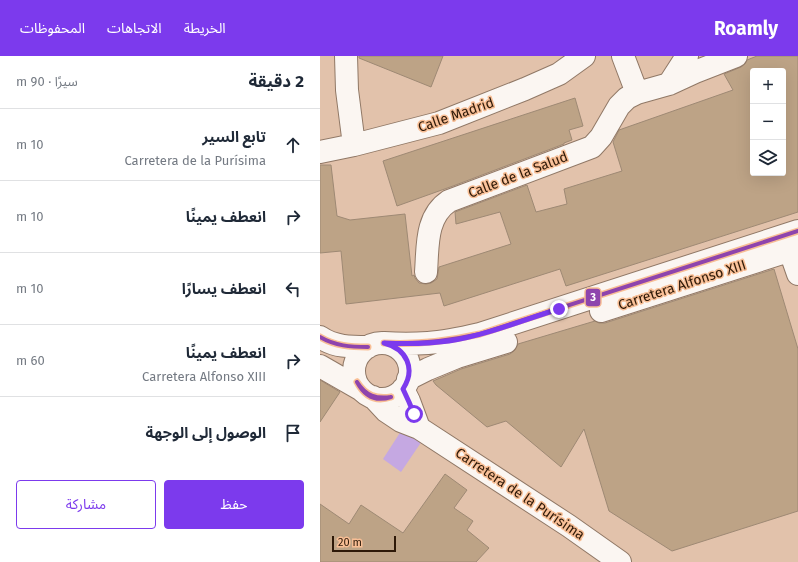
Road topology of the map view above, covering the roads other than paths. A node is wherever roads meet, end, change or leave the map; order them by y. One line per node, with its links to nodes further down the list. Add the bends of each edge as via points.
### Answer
1 (346, 56): 8 (street)
2 (584, 56): 8 (street, Calle Madrid, via 559,74 439,123)
3 (623, 56): 7 (street)
4 (687, 56): 6 (street)
5 (736, 56): 6 (street)
6 (669, 84): 7 (street)
7 (636, 93): 12 (street, Calle de la Salud, via 619,106 601,137 592,147 449,201 443,206 432,222)
8 (354, 145): 9 (street, Calle Madrid)
9 (320, 152)
10 (798, 231): 15 (street, Carretera Alfonso XIII, via 480,334 450,341)
11 (794, 249): 13 (street); 18 (street, Carretera Alfonso XIII, via 457,357 428,369)
12 (426, 272)
13 (798, 274)
14 (320, 337): 15 (street, Carretera Alfonso XIII, via 346,347)
15 (376, 345): 18 (street, via 392,345 405,356 409,371); 19 (street, via 361,352 354,367)
16 (320, 352): 19 (street)
17 (320, 366): 19 (street, Carretera de la Purísima)
18 (405, 384): 19 (street, via 397,395 381,399); 20 (street)
19 (362, 387): 20 (street, Carretera de la Purísima, via 386,411 401,421)
20 (419, 428): 21 (street, Carretera de la Purísima)
21 (620, 562)

